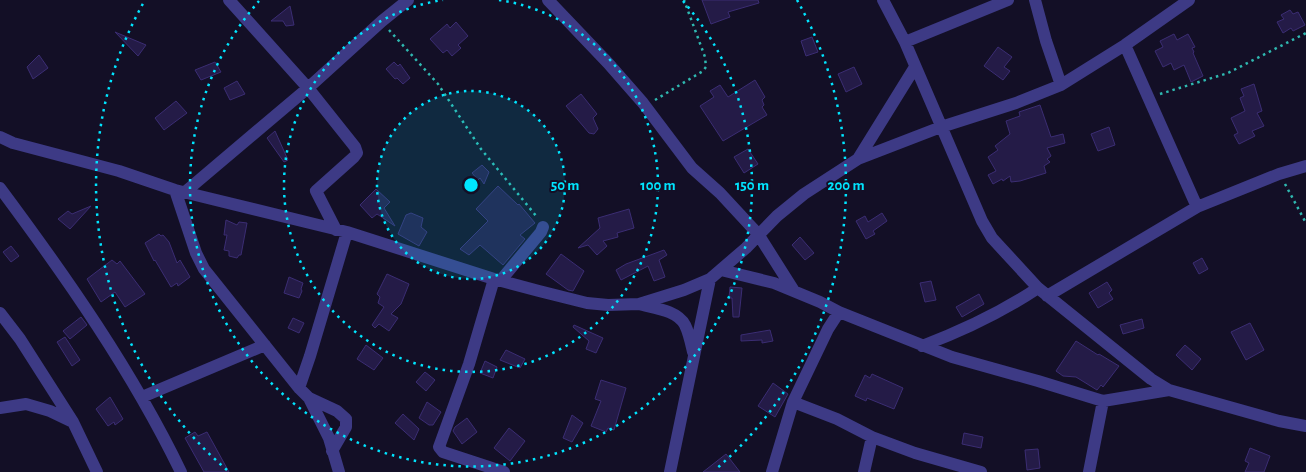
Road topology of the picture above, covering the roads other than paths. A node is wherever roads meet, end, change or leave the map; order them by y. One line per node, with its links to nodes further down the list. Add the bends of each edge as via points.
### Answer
1 (229, 0): 12 (street)
2 (408, 0): 12 (street)
3 (548, 0): 22 (street, via 608,62 692,168)
4 (882, 0): 8 (street)
5 (1008, 0): 8 (street)
6 (1035, 0): 11 (street)
7 (1189, 0): 9 (street)
8 (905, 42): 10 (street)
9 (1125, 45): 11 (street); 19 (street)
10 (916, 67): 13 (street); 15 (street)
11 (1062, 85): 13 (street)
12 (308, 88): 18 (street); 21 (street, via 356,147 354,157 316,191)
13 (941, 127): 15 (street); 27 (street, via 992,238)
14 (0, 138): 18 (street)
15 (858, 159): 22 (street, via 804,194)
16 (1306, 166): 19 (street)
17 (0, 188): 36 (street, via 83,304)
18 (180, 191): 21 (street); 31 (street, via 199,260)
19 (1197, 207): 27 (street)
20 (543, 227): 25 (street)
21 (341, 231): 25 (street); 34 (street)
22 (758, 234): 23 (street); 26 (street)
23 (721, 270): 24 (street); 26 (street)
24 (710, 279): 28 (street); 33 (street)
25 (497, 280): 28 (street, via 587,303); 48 (street, via 439,447 443,452)
26 (794, 291): 29 (street)
27 (1042, 292): 32 (street); 35 (street, via 1141,372)
28 (639, 304): 33 (street, via 678,318 685,325)
29 (839, 312): 32 (street); 39 (street)
30 (0, 313): 41 (street)
31 (265, 345): 34 (street); 36 (street)
32 (922, 346): 38 (street)
33 (694, 354): 49 (street)
34 (299, 388): 37 (street)
35 (1169, 390): 38 (street); 42 (street)
36 (142, 397): 46 (street)
37 (309, 398): 44 (street); 44 (street, via 337,411 346,420 346,427)
38 (1103, 401): 53 (street)
39 (793, 402): 43 (street); 50 (street)
40 (0, 408): 41 (street, via 26,404)
41 (73, 422): 45 (street)
42 (1306, 426)
43 (872, 437): 51 (street); 52 (street)
44 (332, 451): 47 (street)
45 (96, 472)
46 (182, 472)
47 (339, 472)
48 (504, 472)
49 (670, 472)
50 (772, 472)
51 (864, 472)
52 (981, 472)
53 (1090, 472)

